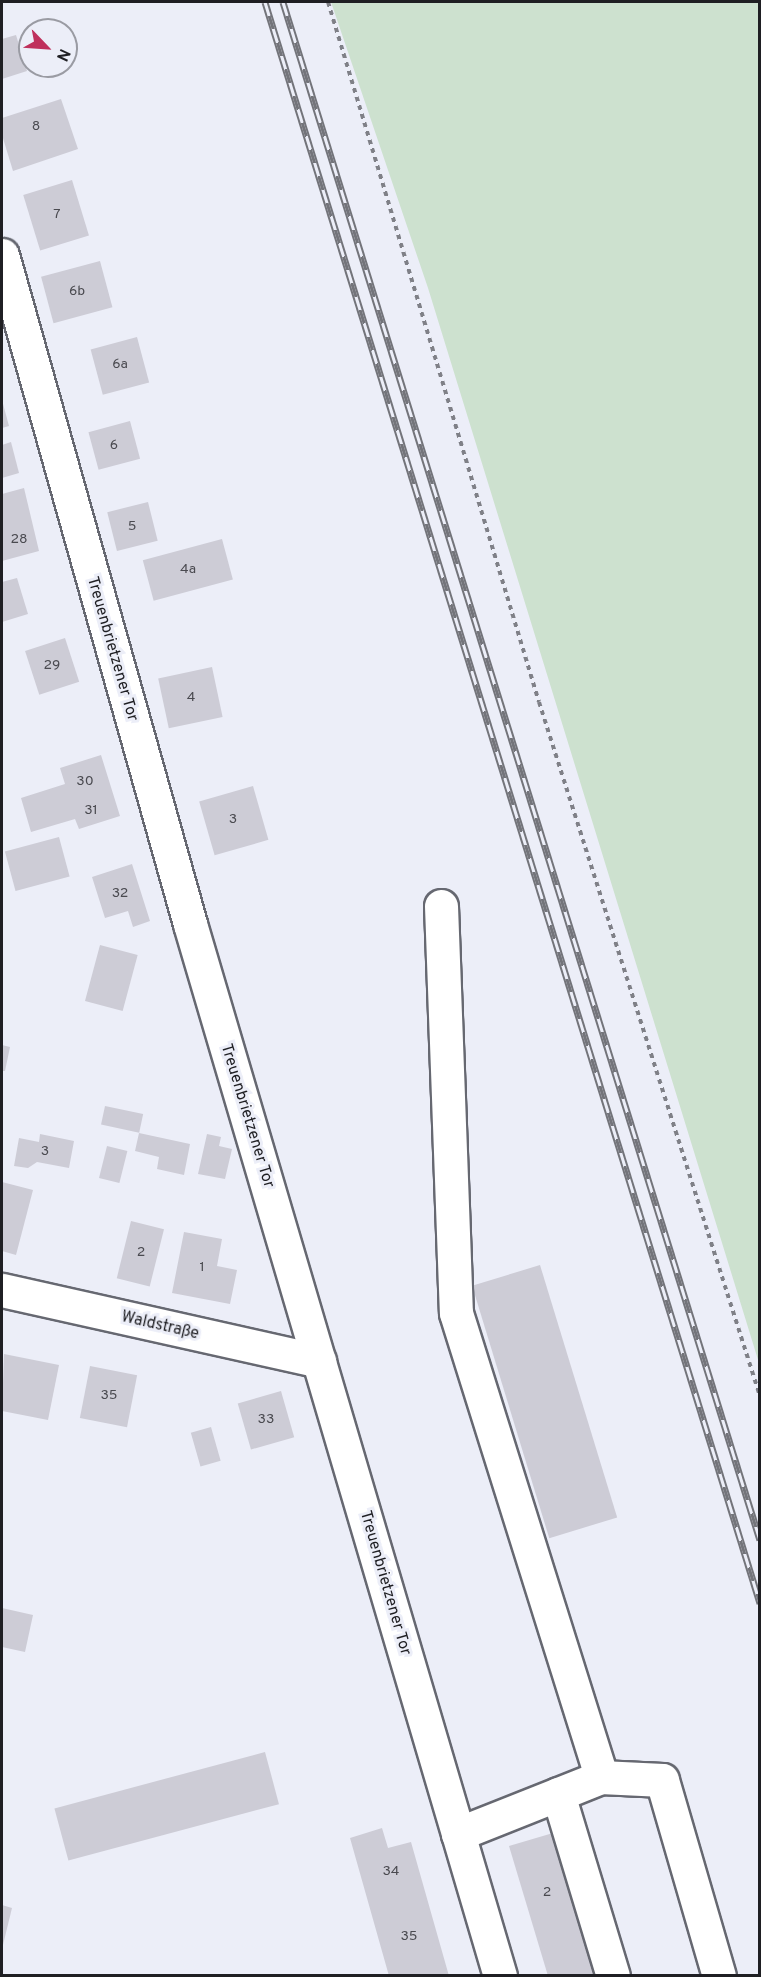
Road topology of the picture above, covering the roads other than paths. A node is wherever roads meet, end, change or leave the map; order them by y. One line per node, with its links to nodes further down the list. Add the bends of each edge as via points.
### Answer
1 (2, 255): 4 (street, Treuenbrietzener Tor, via 190,924)
2 (441, 906): 5 (street, via 456,1313)
3 (2, 1290): 4 (street, Waldstraße)
4 (320, 1361): 7 (street, Treuenbrietzener Tor)
5 (601, 1777): 6 (street); 10 (street, via 662,1780)
6 (558, 1794): 7 (street); 9 (street)
7 (458, 1834): 8 (street, Treuenbrietzener Tor)
8 (500, 1976)
9 (613, 1976)
10 (719, 1976)

